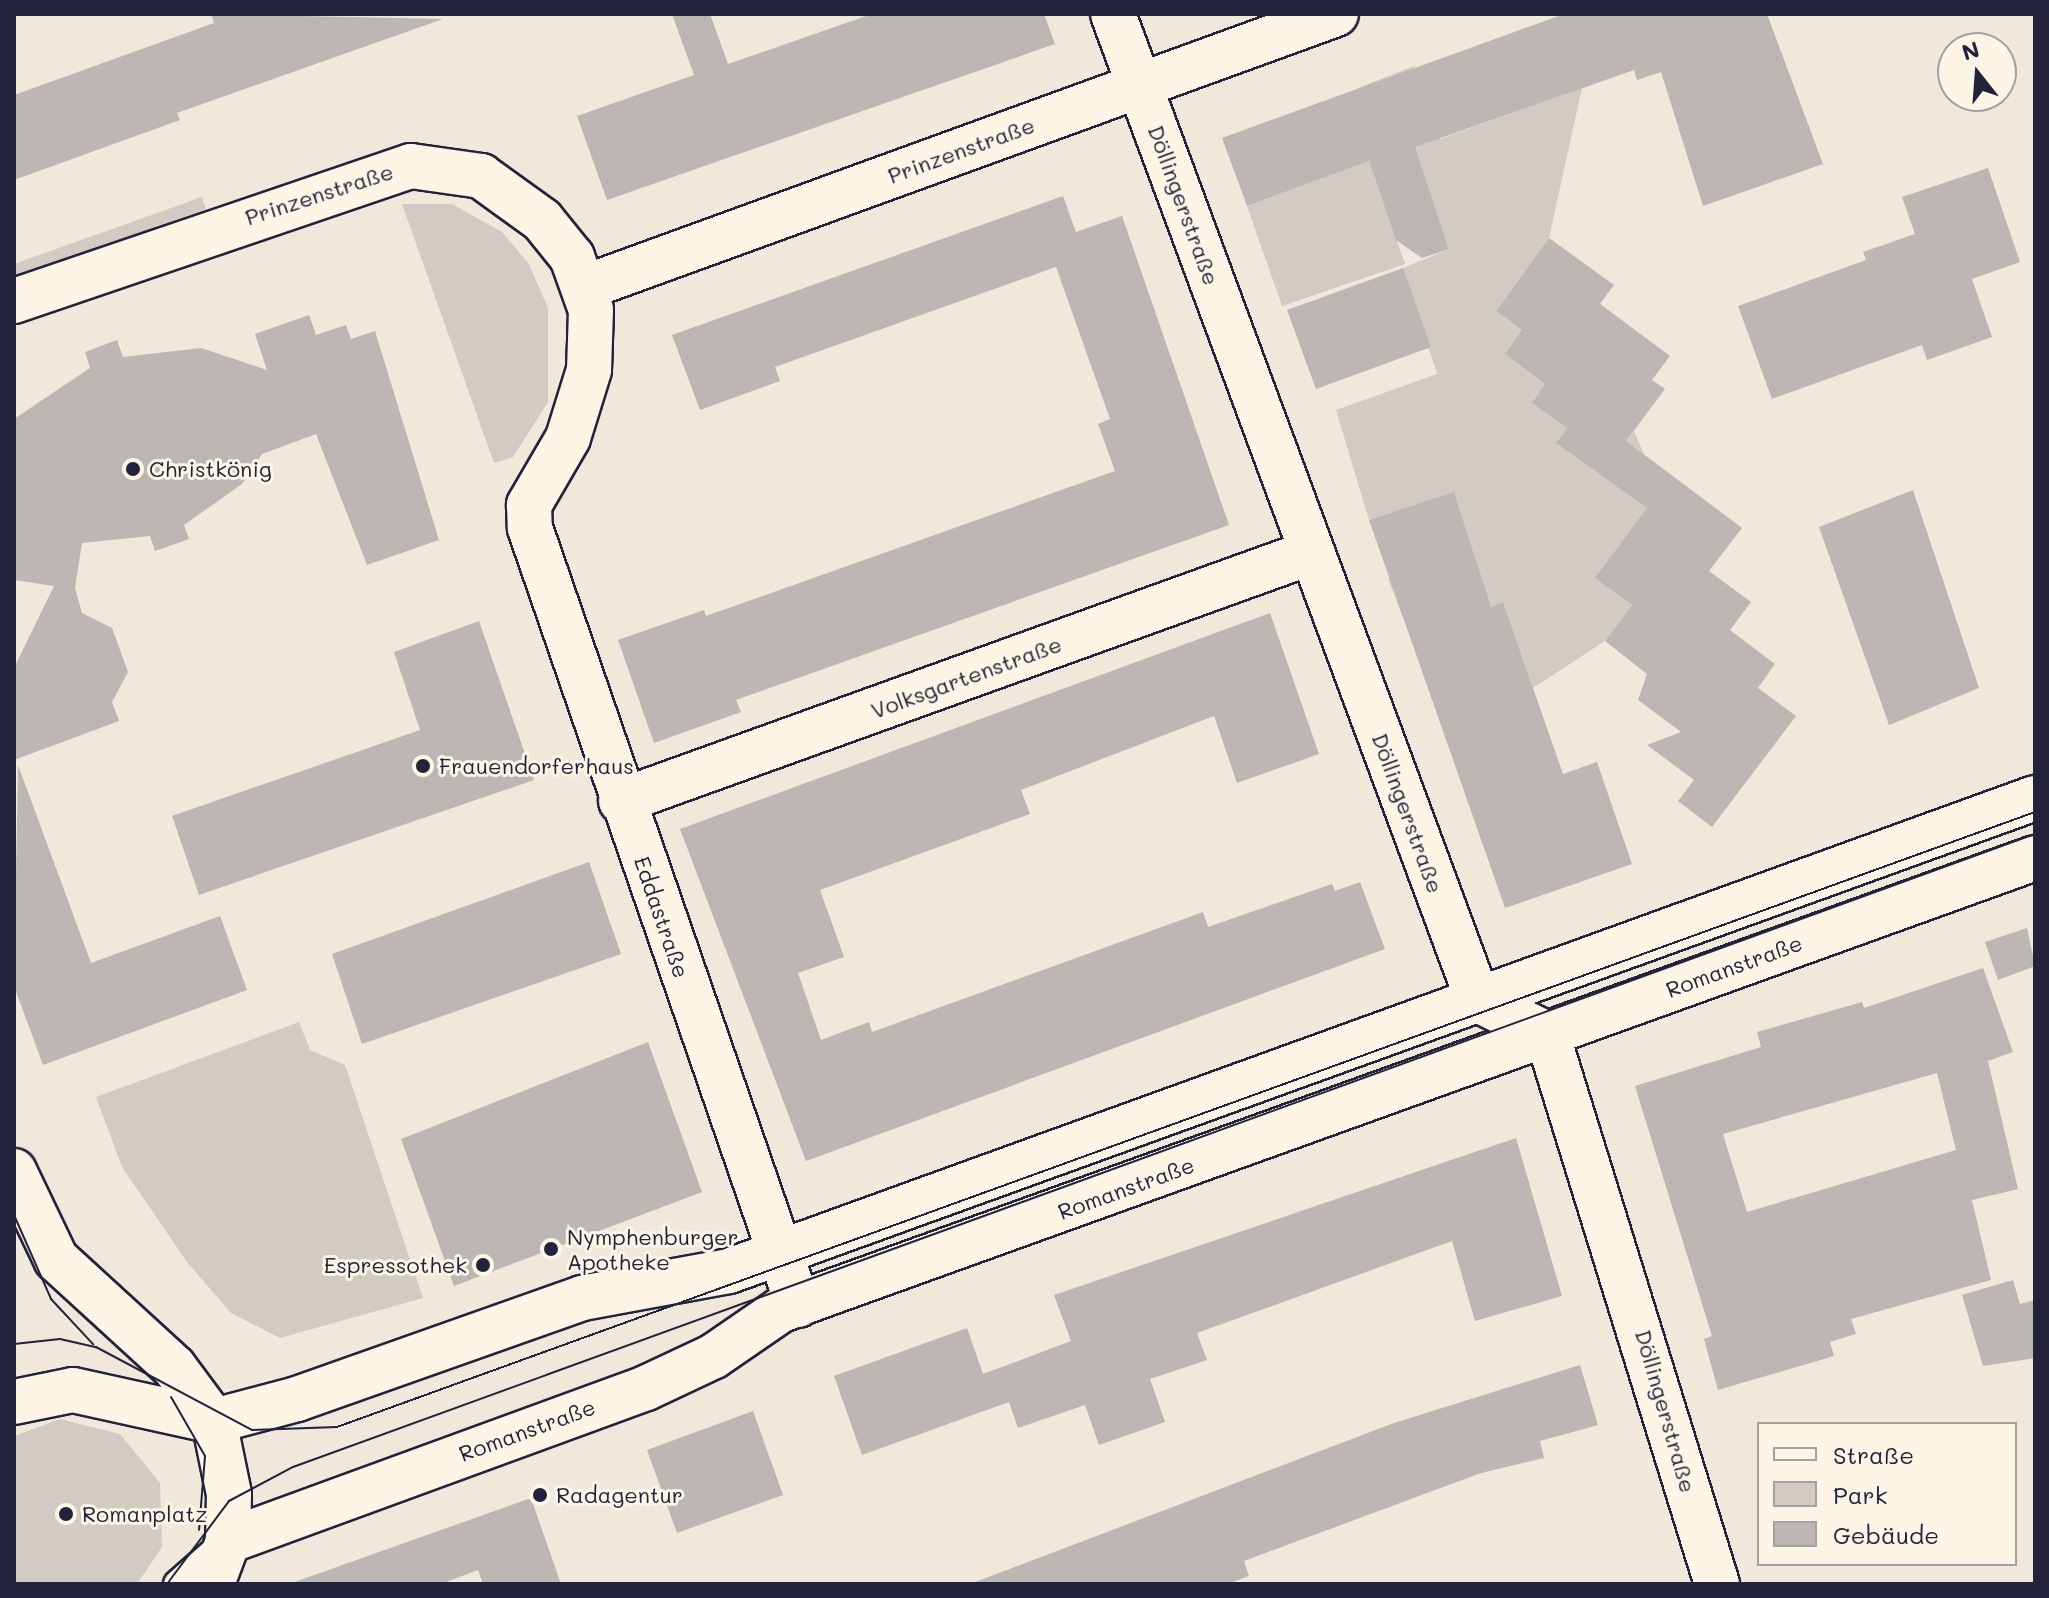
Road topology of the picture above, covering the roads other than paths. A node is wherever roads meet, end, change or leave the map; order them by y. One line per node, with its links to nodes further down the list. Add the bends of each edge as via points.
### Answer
1 (1113, 14): 3 (street, Döllingerstraße)
2 (1336, 14): 3 (street, Prinzenstraße)
3 (1140, 86): 4 (street, Prinzenstraße); 7 (street, Döllingerstraße)
4 (586, 287): 5 (street, Prinzenstraße, via 572,257 511,194 481,176 411,166); 6 (street, Prinzenstraße, via 593,339 582,406 529,505)
5 (14, 301)
6 (530, 528): 9 (street, Eddastraße)
7 (1312, 552): 9 (street, Volksgartenstraße); 11 (street, Döllingerstraße)
8 (2035, 798): 11 (street)
9 (621, 801): 14 (street, Eddastraße)
10 (2035, 858): 12 (street, Romanstraße)
11 (1478, 1000): 12 (street); 14 (street)
12 (1547, 1034): 15 (street, Romanstraße); 21 (street, Döllingerstraße)
13 (14, 1171): 17 (street, via 56,1259 174,1367)
14 (781, 1254): 15 (street, Eddastraße); 17 (street, via 678,1284 582,1298 297,1399)
15 (798, 1305): 18 (street, Romanstraße, via 646,1388)
16 (14, 1402): 17 (street, via 73,1390)
17 (214, 1421): 18 (street, via 227,1464)
18 (228, 1541): 19 (lane); 20 (street)
19 (177, 1584)
20 (212, 1584)
21 (1717, 1584)

